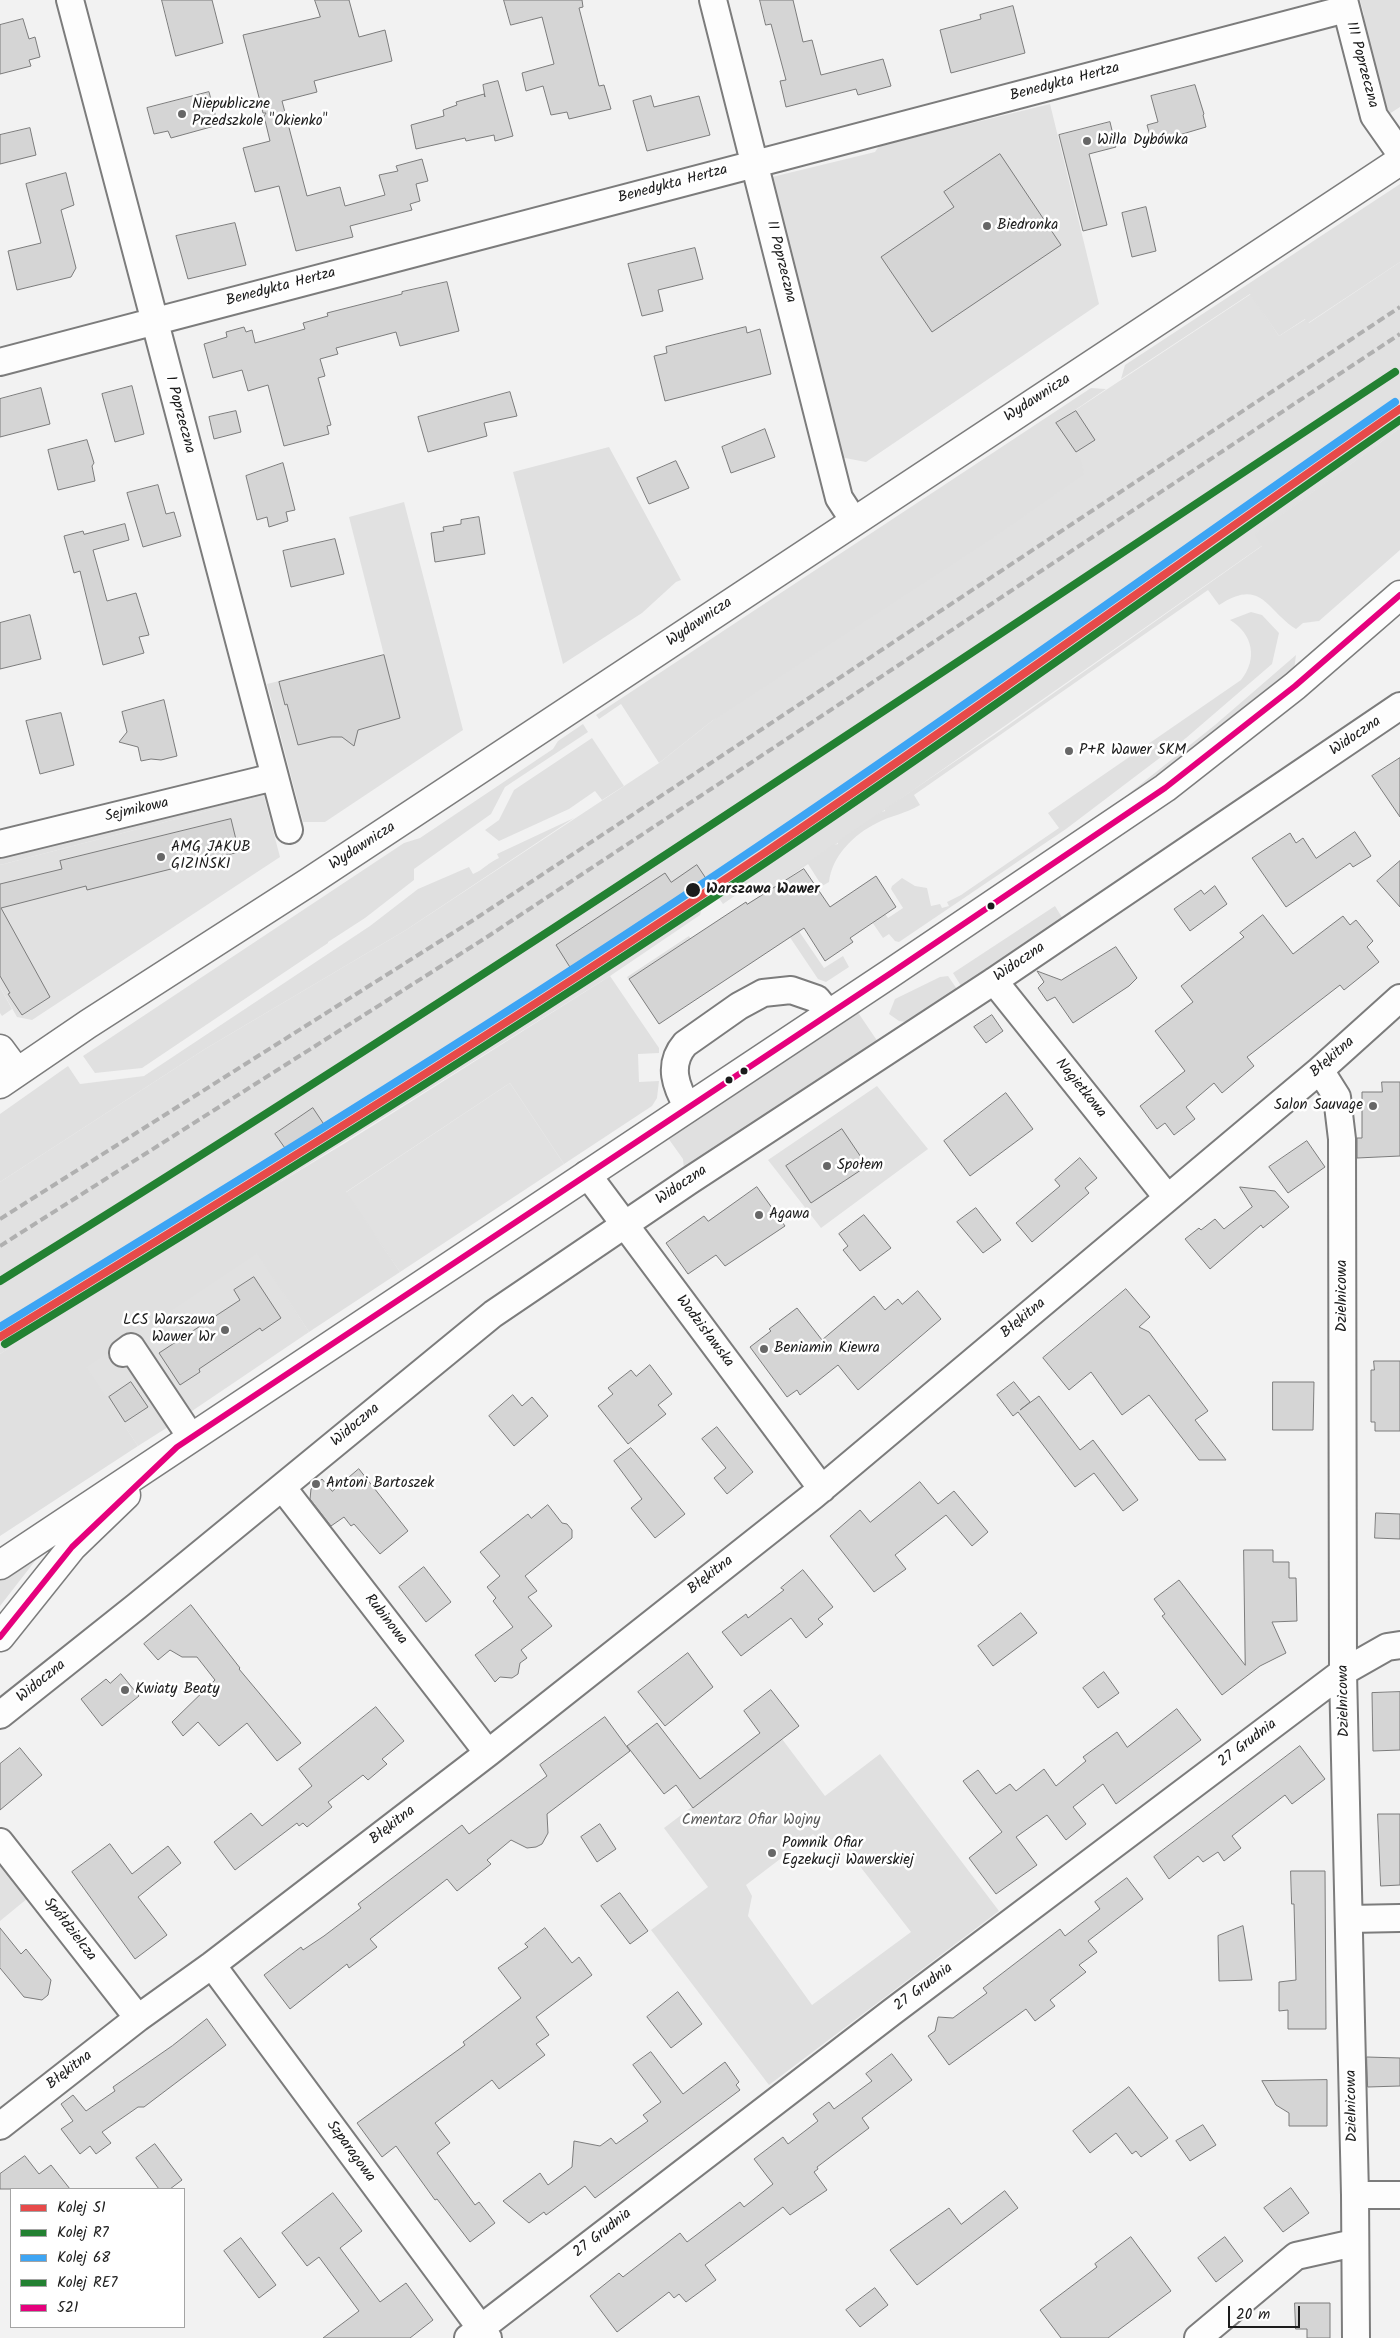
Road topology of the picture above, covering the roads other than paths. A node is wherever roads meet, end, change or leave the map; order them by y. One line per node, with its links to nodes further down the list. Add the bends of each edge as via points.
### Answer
1 (70, 0): 7 (street, I Poprzeczna)
2 (713, 0): 6 (street, II Poprzeczna)
3 (1345, 5): 4 (street, III Poprzeczna, via 1374,116); 6 (street, Benedykta Hertza)
4 (1400, 153)
5 (1400, 161): 9 (main road, Wydawnicza)
6 (755, 164): 7 (street, Benedykta Hertza); 9 (street, II Poprzeczna, via 840,498)
7 (154, 322): 8 (street, Benedykta Hertza); 12 (street, I Poprzeczna)
8 (0, 362)
9 (854, 521): 20 (main road, Wydawnicza)
10 (1400, 594): 17 (main road, via 1295,686 1165,788)
11 (1400, 706): 15 (street, Widoczna)
12 (274, 777): 13 (street, I Poprzeczna); 14 (street, Sejmikowa)
13 (289, 830)
14 (0, 844)
15 (994, 981): 23 (street, Nagietkowa); 24 (street, Widoczna)
16 (1400, 998): 19 (street, Błękitna)
17 (829, 1014): 21 (main road); 21 (street, via 817,999 791,990 763,993 739,1006 679,1050 674,1074)
18 (0, 1049): 20 (main road)
19 (1320, 1070): 23 (street, Błękitna); 32 (street, Dzielnicowa, via 1337,1096 1342,1139)
20 (8, 1078)
21 (688, 1108): 22 (main road)
22 (587, 1174): 24 (street, Wodzisławska); 26 (main road)
23 (1167, 1197): 28 (street, Błękitna)
24 (624, 1226): 27 (street, Widoczna, via 493,1314); 28 (street, Wodzisławska)
25 (123, 1353): 26 (street, via 131,1347 147,1389)
26 (184, 1442): 29 (main road); 30 (main road, via 72,1548)
27 (282, 1487): 33 (street, Widoczna); 34 (street, Rubinowa)
28 (822, 1489): 34 (street, Błękitna)
29 (0, 1565)
30 (0, 1637)
31 (1394, 1646): 32 (street, 27 Grudnia)
32 (1343, 1672): 37 (street, Dzielnicowa); 44 (street, 27 Grudnia, via 892,2012)
33 (0, 1716)
34 (488, 1753): 38 (street, Błękitna)
35 (0, 1842): 39 (street, Spółdzielcza)
36 (1400, 1918): 37 (street)
37 (1349, 1919): 41 (street, Dzielnicowa)
38 (212, 1965): 39 (street, Błękitna); 44 (street, Szparagowa)
39 (138, 2018): 40 (street, Błękitna)
40 (0, 2126)
41 (1355, 2195): 42 (street); 43 (street, Dzielnicowa)
42 (1400, 2195)
43 (1354, 2242): 45 (street, via 1296,2256); 46 (street, Dzielnicowa)
44 (479, 2335)
45 (1198, 2338)
46 (1356, 2338)

